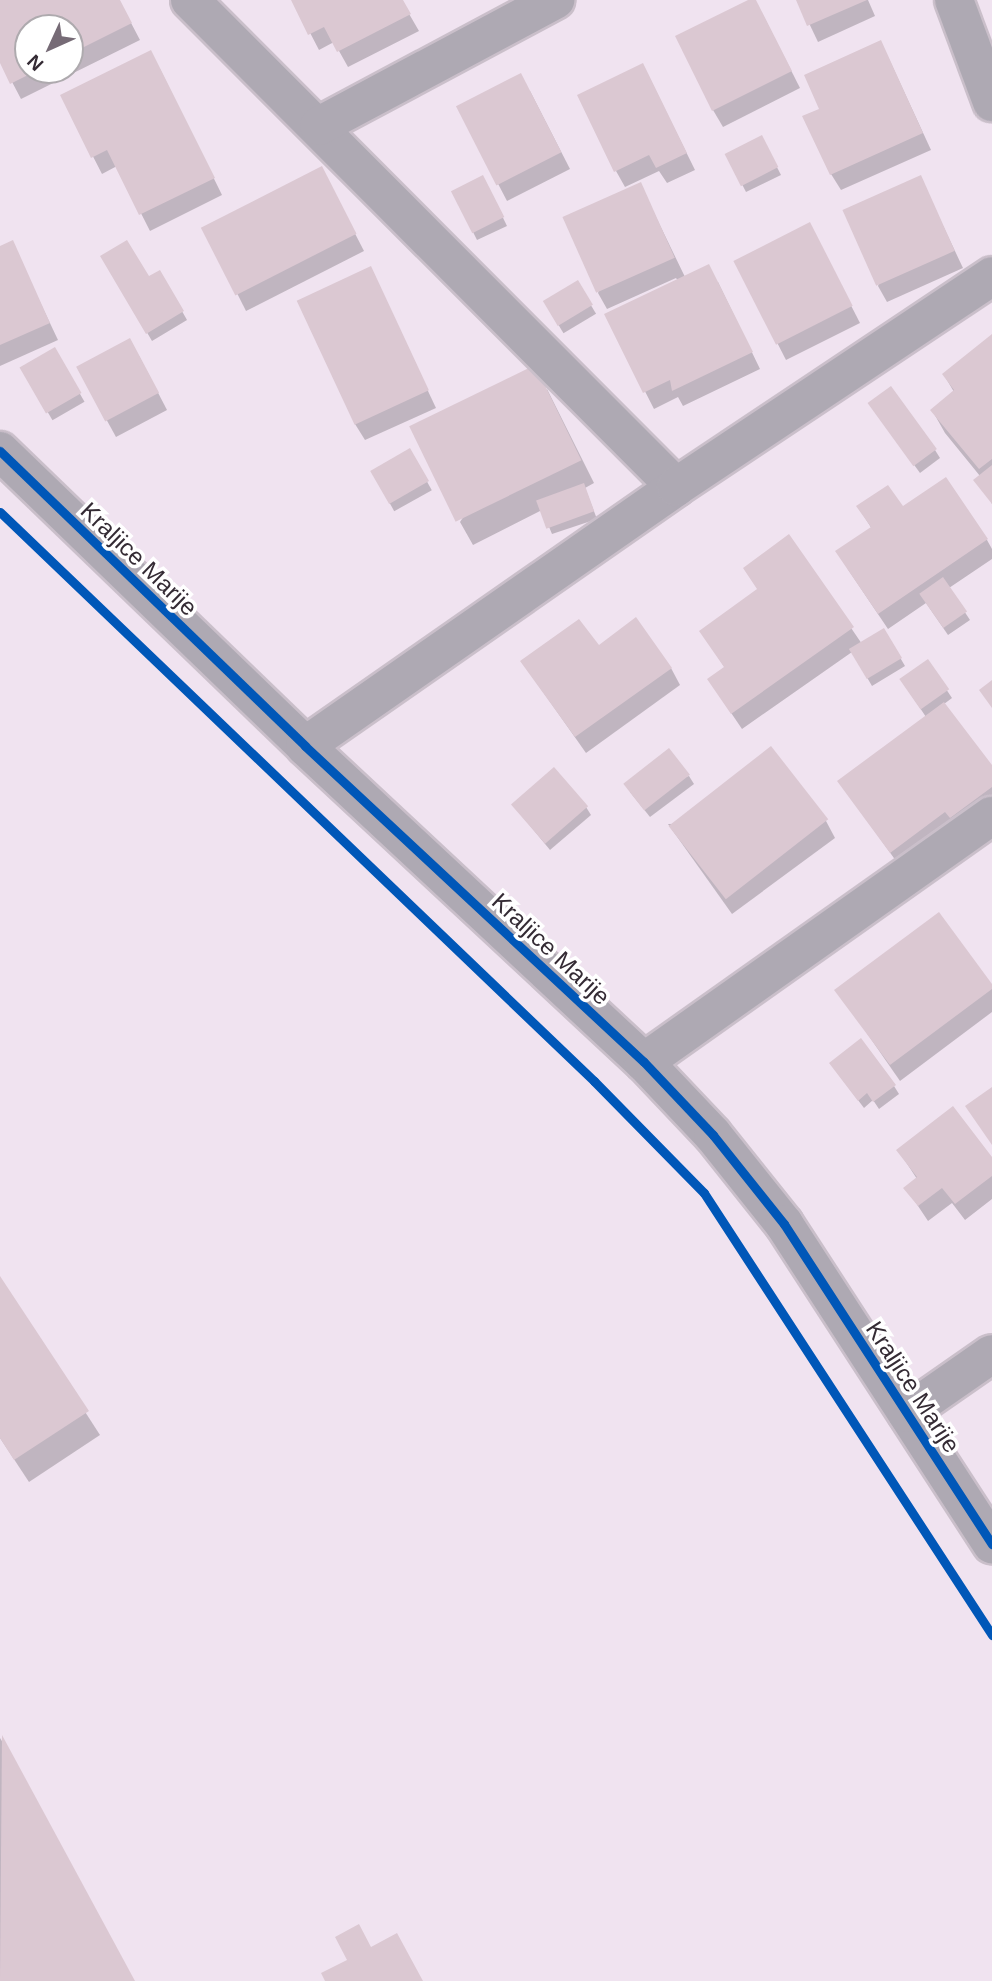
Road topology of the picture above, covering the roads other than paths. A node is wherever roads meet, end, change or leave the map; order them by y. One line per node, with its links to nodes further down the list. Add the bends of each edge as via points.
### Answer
1 (190, 0): 5 (street)
2 (555, 0): 5 (street)
3 (954, 0): 4 (street)
4 (992, 102)
5 (319, 126): 8 (street)
6 (992, 276): 8 (street)
7 (0, 451): 9 (street, Kraljice Marije)
8 (676, 487): 9 (street)
9 (305, 746): 11 (street, Kraljice Marije)
10 (992, 816): 11 (street)
11 (644, 1062): 13 (street, Kraljice Marije, via 754,1182)
12 (992, 1354): 13 (street)
13 (907, 1413): 14 (street, Kraljice Marije)
14 (992, 1545)

